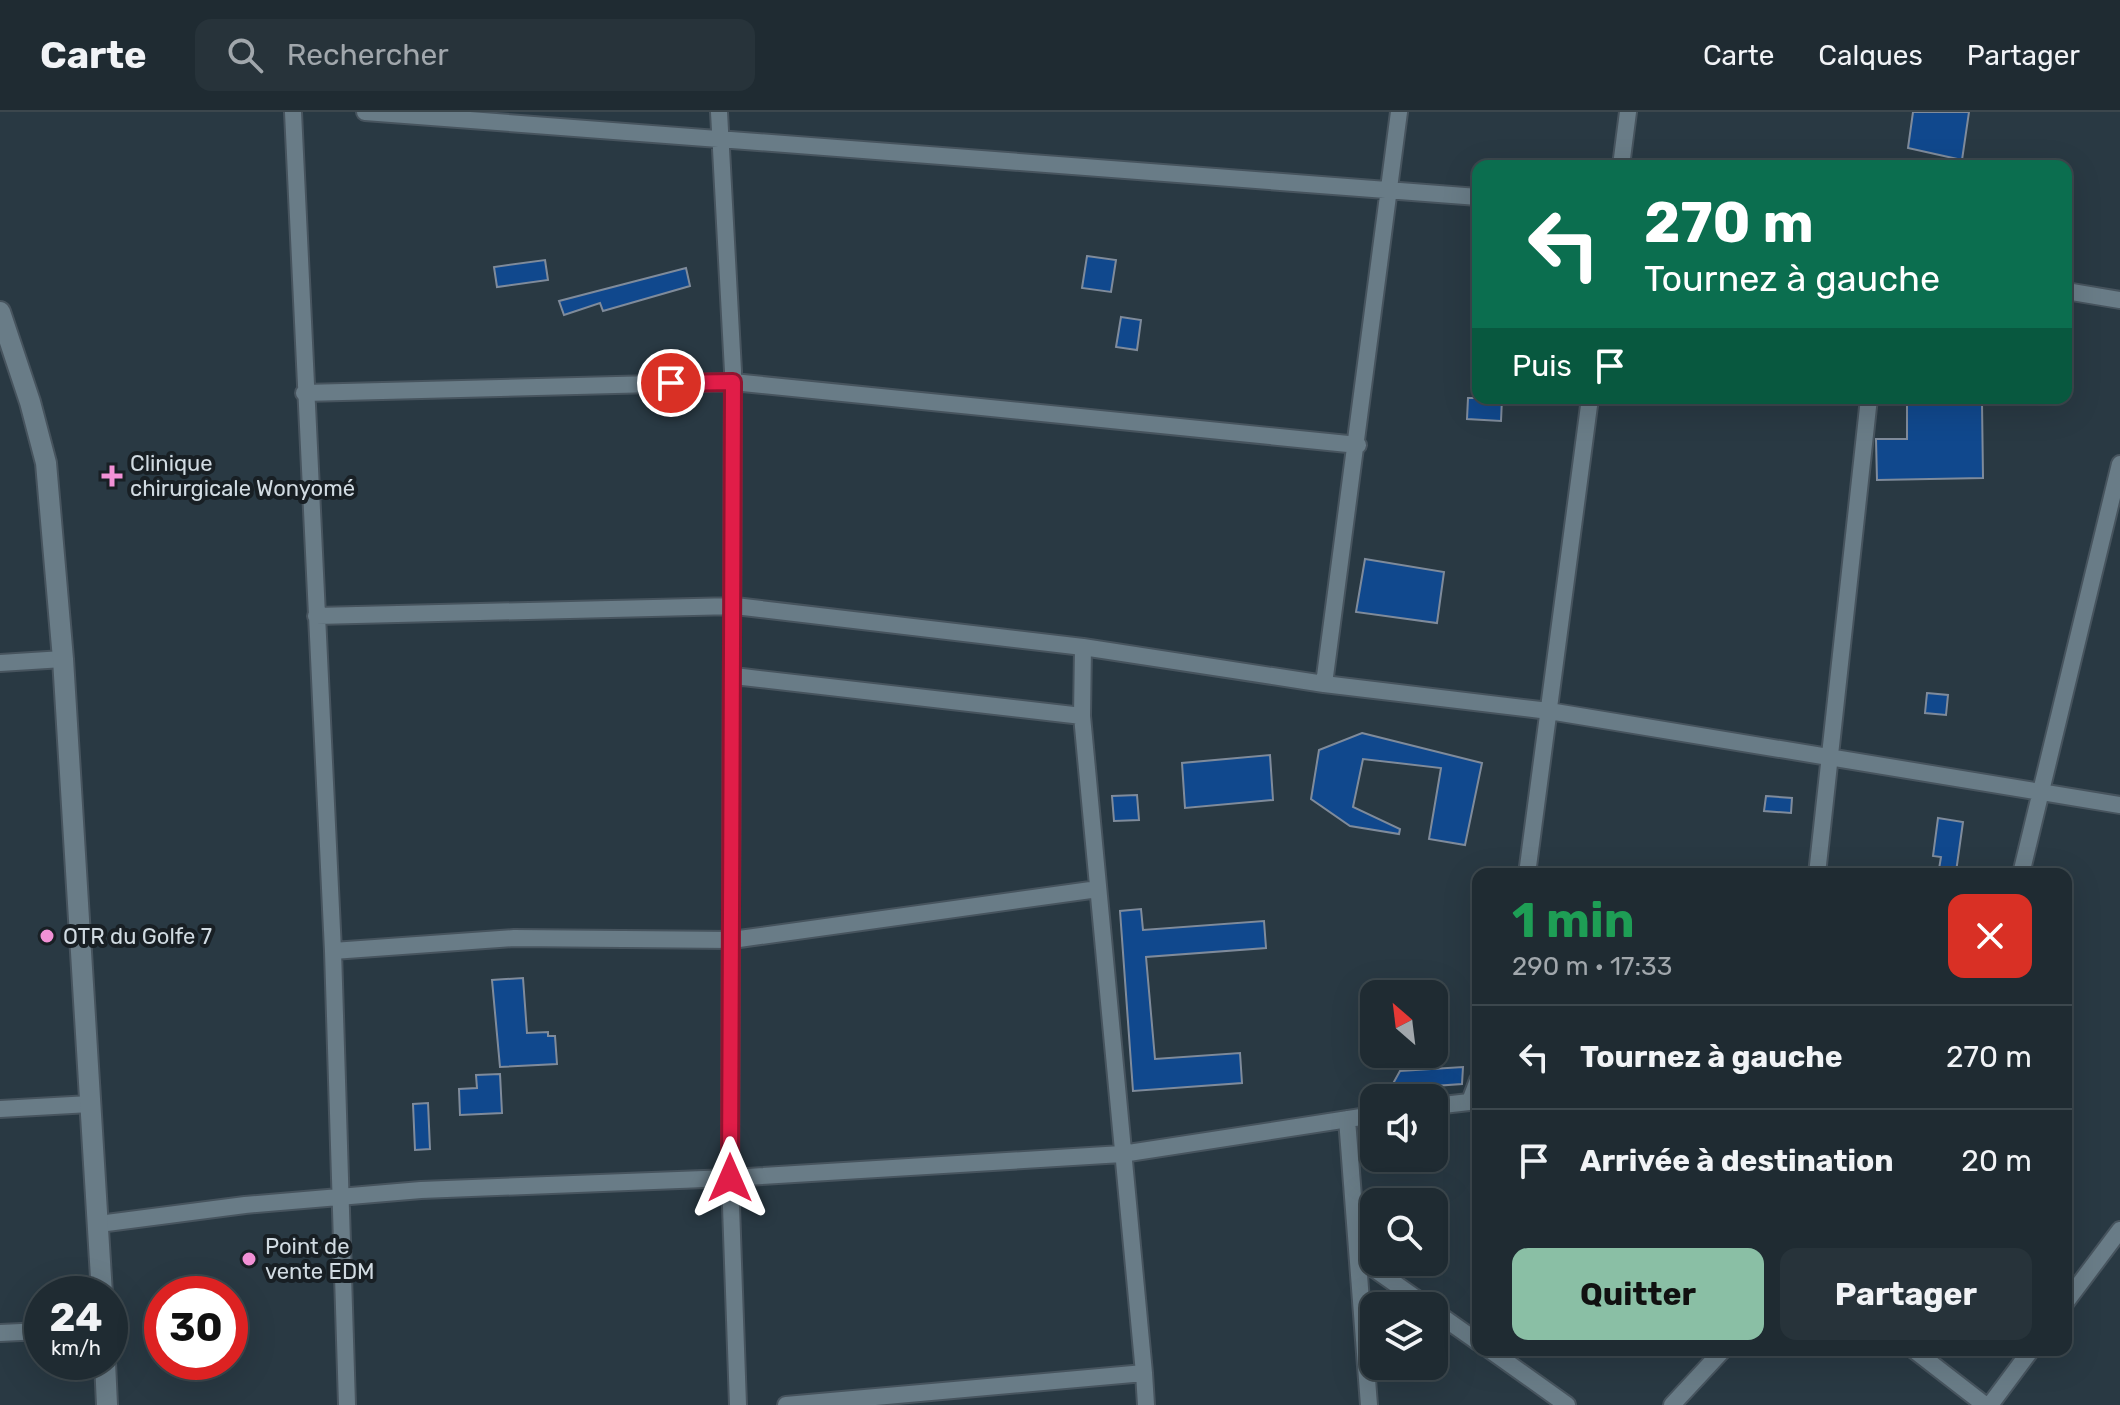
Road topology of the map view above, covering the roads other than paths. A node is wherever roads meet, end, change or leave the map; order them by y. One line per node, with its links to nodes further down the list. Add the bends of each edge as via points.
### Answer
1 (293, 112): 14 (street)
2 (365, 112): 6 (street)
3 (719, 112): 6 (street)
4 (1399, 112): 8 (street)
5 (1628, 112): 7 (street)
6 (722, 139): 8 (street); 13 (street)
7 (1622, 160)
8 (1388, 188): 9 (street); 17 (street)
9 (1472, 196)
10 (2072, 292): 11 (street)
11 (2120, 300)
12 (0, 312): 22 (street, via 46,463)
13 (733, 382): 14 (street); 17 (street); 19 (street)
14 (304, 393): 20 (street)
15 (1589, 404): 26 (street)
16 (1868, 404): 28 (street)
17 (1358, 445): 25 (street)
18 (2120, 464): 29 (street)
19 (735, 606): 20 (street); 21 (street); 24 (street)
20 (316, 616): 36 (street)
21 (1083, 647): 25 (street); 27 (street)
22 (63, 659): 23 (street); 38 (street)
23 (0, 663)
24 (734, 676): 27 (street); 35 (street)
25 (1324, 684): 26 (street)
26 (1549, 711): 28 (street); 31 (street)
27 (1082, 716): 34 (street)
28 (1832, 758): 29 (street); 32 (street)
29 (2040, 792): 30 (street); 33 (street)
30 (2120, 805)
31 (1528, 868)
32 (1818, 868)
33 (2022, 868)
34 (1098, 889): 35 (street); 43 (street)
35 (732, 940): 36 (street, via 514,938); 44 (street)
36 (333, 951): 45 (street)
37 (1472, 1101): 39 (street)
38 (90, 1104): 40 (street); 46 (street)
39 (1448, 1104)
40 (0, 1109)
41 (1360, 1117): 42 (street)
42 (1347, 1119): 43 (street); 48 (street)
43 (1122, 1154): 44 (street); 62 (street)
44 (730, 1178): 45 (street); 66 (street)
45 (339, 1197): 46 (street); 65 (street)
46 (99, 1224): 49 (street)
47 (2120, 1230): 53 (street)
48 (1360, 1259)
49 (101, 1276)
50 (1361, 1276): 69 (street)
51 (1384, 1276): 52 (street)
52 (1407, 1292)
53 (2072, 1294)
54 (1448, 1321): 57 (street)
55 (24, 1332): 56 (street)
56 (0, 1333)
57 (1472, 1338)
58 (1498, 1356): 70 (street)
59 (1717, 1356): 71 (street)
60 (1922, 1356): 72 (street)
61 (2026, 1356): 72 (street)
62 (1144, 1373): 67 (street); 68 (street)
63 (106, 1380): 64 (street)
64 (107, 1405)
65 (347, 1405)
66 (738, 1405)
67 (786, 1405)
68 (1146, 1405)
69 (1369, 1405)
70 (1567, 1405)
71 (1672, 1405)
72 (1988, 1405)

